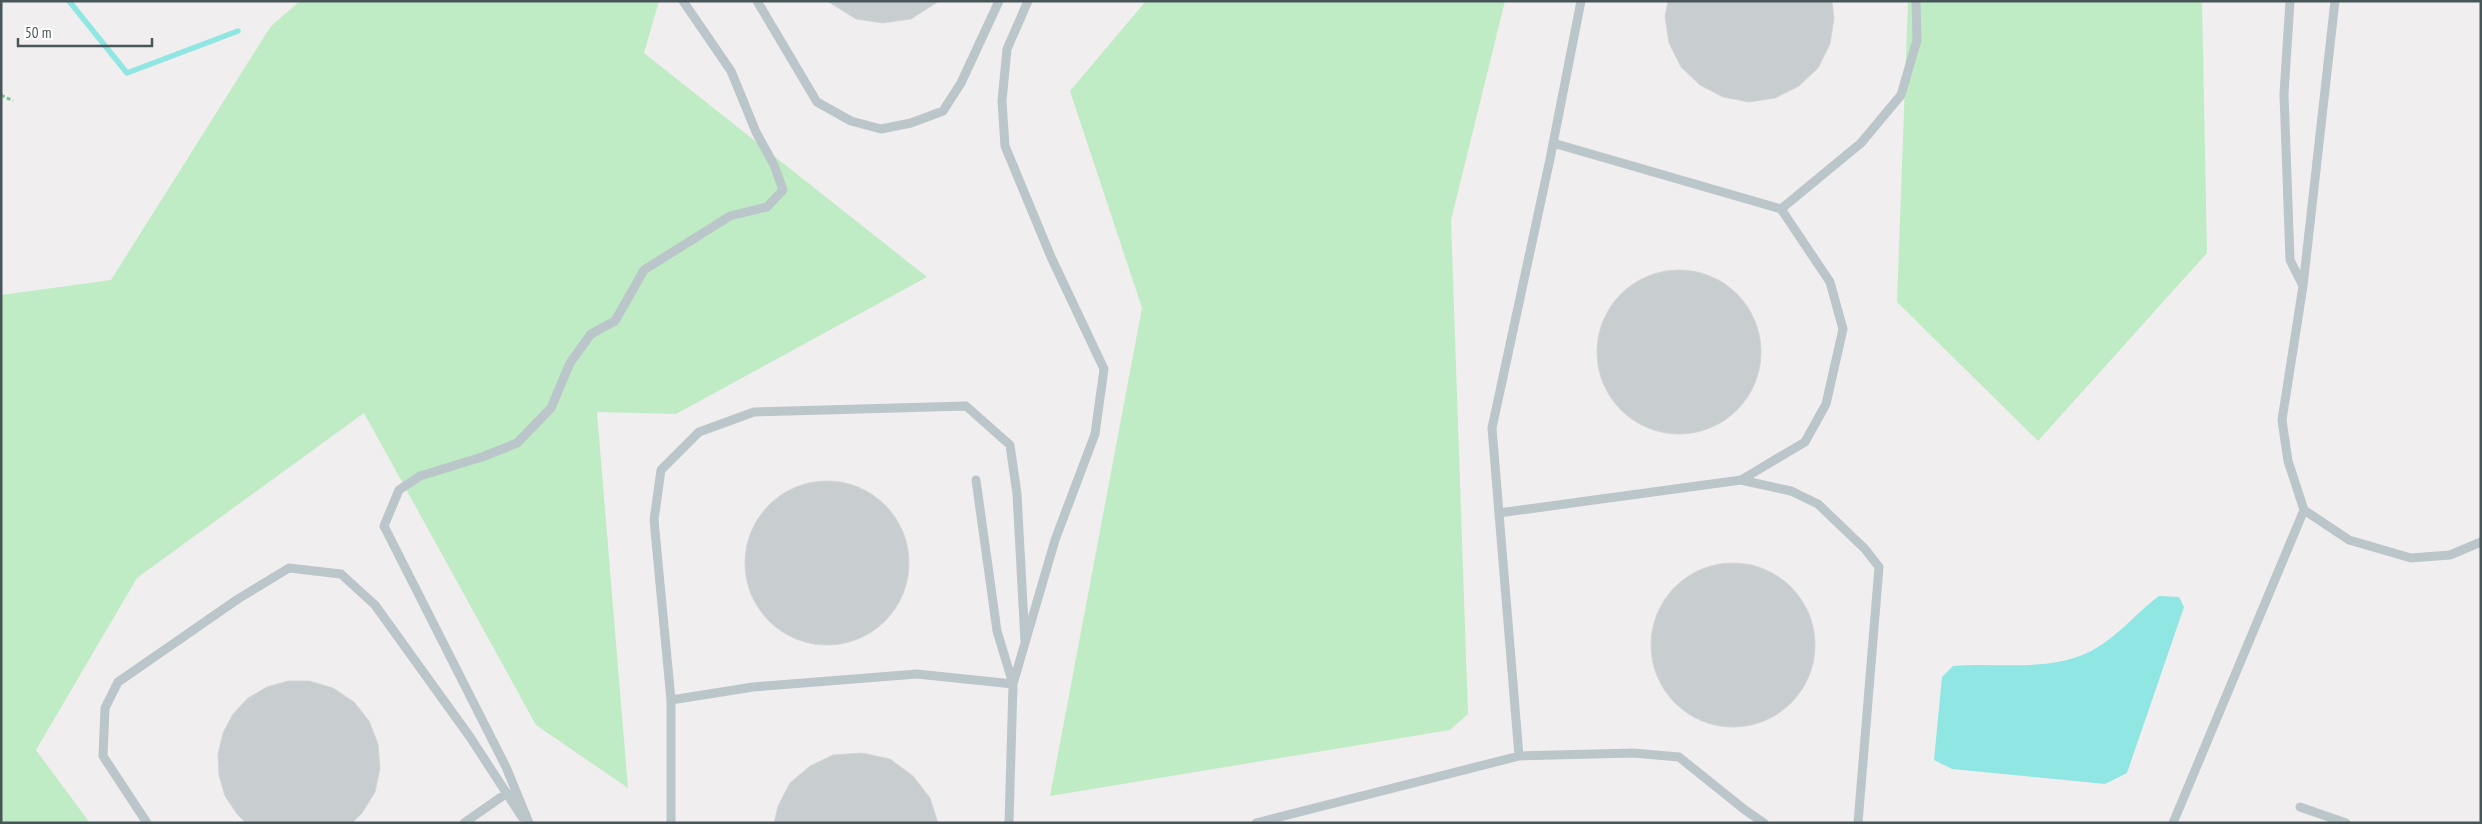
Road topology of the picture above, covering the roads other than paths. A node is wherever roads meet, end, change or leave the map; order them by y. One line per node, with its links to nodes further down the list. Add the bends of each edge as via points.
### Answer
1 (683, 1): 25 (lane, via 732,71 783,190 767,207 730,216 644,270 616,321 591,334 570,363 551,408 517,443 420,476 399,490 384,526 506,767)
2 (758, 1): 3 (lane, via 817,102 851,121 881,129 912,123 943,111 961,83)
3 (999, 1)
4 (1028, 1): 17 (lane, via 1007,48 1002,101 1005,146 1051,257 1104,369 1095,434 1055,540)
5 (1581, 1): 9 (lane)
6 (1916, 1): 10 (lane, via 1917,40 1901,95 1860,143)
7 (2290, 1): 11 (lane, via 2284,94 2290,260)
8 (2335, 1): 11 (lane)
9 (1553, 143): 10 (lane); 15 (lane, via 1492,428)
10 (1781, 209): 13 (lane, via 1830,282 1843,329 1826,404 1805,442)
11 (2303, 286): 14 (lane, via 2282,420 2288,461)
12 (976, 480): 18 (lane, via 997,631)
13 (1741, 480): 15 (lane); 30 (lane, via 1790,491 1818,504 1879,567)
14 (2304, 510): 16 (lane, via 2349,540 2411,558 2450,555); 31 (lane)
15 (1499, 513): 20 (lane)
16 (2481, 542)
17 (1025, 642): 18 (lane); 19 (lane, via 1017,494 1010,445 966,406 754,412 699,432 661,470 654,520)
18 (1013, 684): 19 (lane, via 918,674 753,687); 27 (lane)
19 (670, 700): 26 (lane)
20 (1519, 756): 28 (lane); 29 (lane, via 1633,753 1679,757)
21 (507, 794): 23 (lane, via 375,605 341,574 289,568 238,598 118,682 105,708 103,756); 24 (lane); 25 (lane)
22 (2300, 807): 32 (lane)
23 (148, 823)
24 (464, 823)
25 (527, 823)
26 (671, 823)
27 (1009, 823)
28 (1256, 823)
29 (1764, 823)
30 (1858, 823)
31 (2173, 823)
32 (2346, 823)

